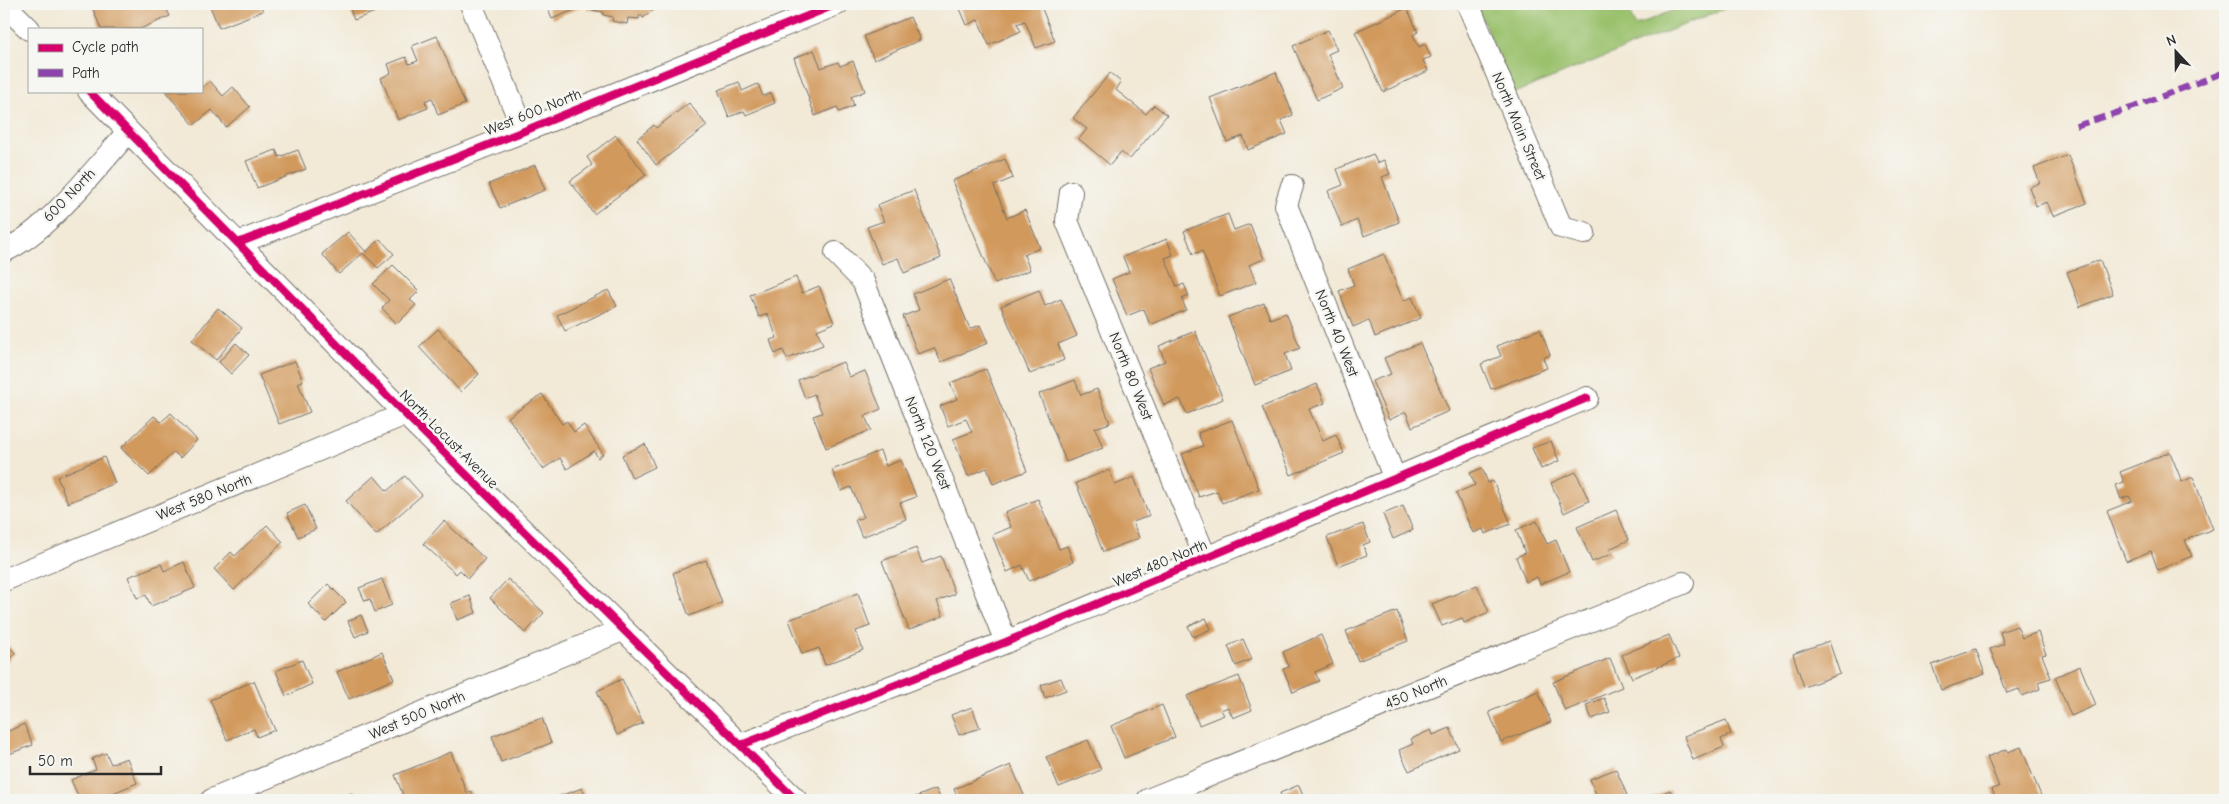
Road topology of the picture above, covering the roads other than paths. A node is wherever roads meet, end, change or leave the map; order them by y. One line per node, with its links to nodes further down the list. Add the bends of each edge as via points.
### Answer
1 (4, 4): 5 (street)
2 (471, 4): 7 (street)
3 (837, 4): 7 (street, West 600 North)
4 (1468, 4): 11 (street, North Main Street, via 1561,227)
5 (28, 28)
6 (90, 92): 8 (street, North Locust Avenue)
7 (524, 131): 12 (street, West 600 North)
8 (128, 132): 12 (street, North Locust Avenue); 13 (street, 600 North, via 53,216)
9 (1292, 186): 17 (street, North 40 West, via 1286,204)
10 (1071, 192): 18 (street, North 80 West, via 1067,221)
11 (1584, 233)
12 (238, 243): 16 (street, North Locust Avenue)
13 (4, 251)
14 (836, 253): 22 (street, North 120 West, via 863,281)
15 (1588, 398): 17 (street, West 480 North)
16 (405, 414): 19 (street, West 580 North); 21 (street, North Locust Avenue)
17 (1395, 479): 18 (street, West 480 North)
18 (1206, 559): 22 (street, West 480 North)
19 (4, 580)
20 (1684, 583): 26 (street, 450 North)
21 (622, 630): 23 (street, North Locust Avenue); 24 (street, West 500 North)
22 (1006, 642): 23 (street, West 480 North)
23 (741, 745): 25 (street, North Locust Avenue)
24 (212, 800)
25 (796, 800)
26 (1148, 800)

